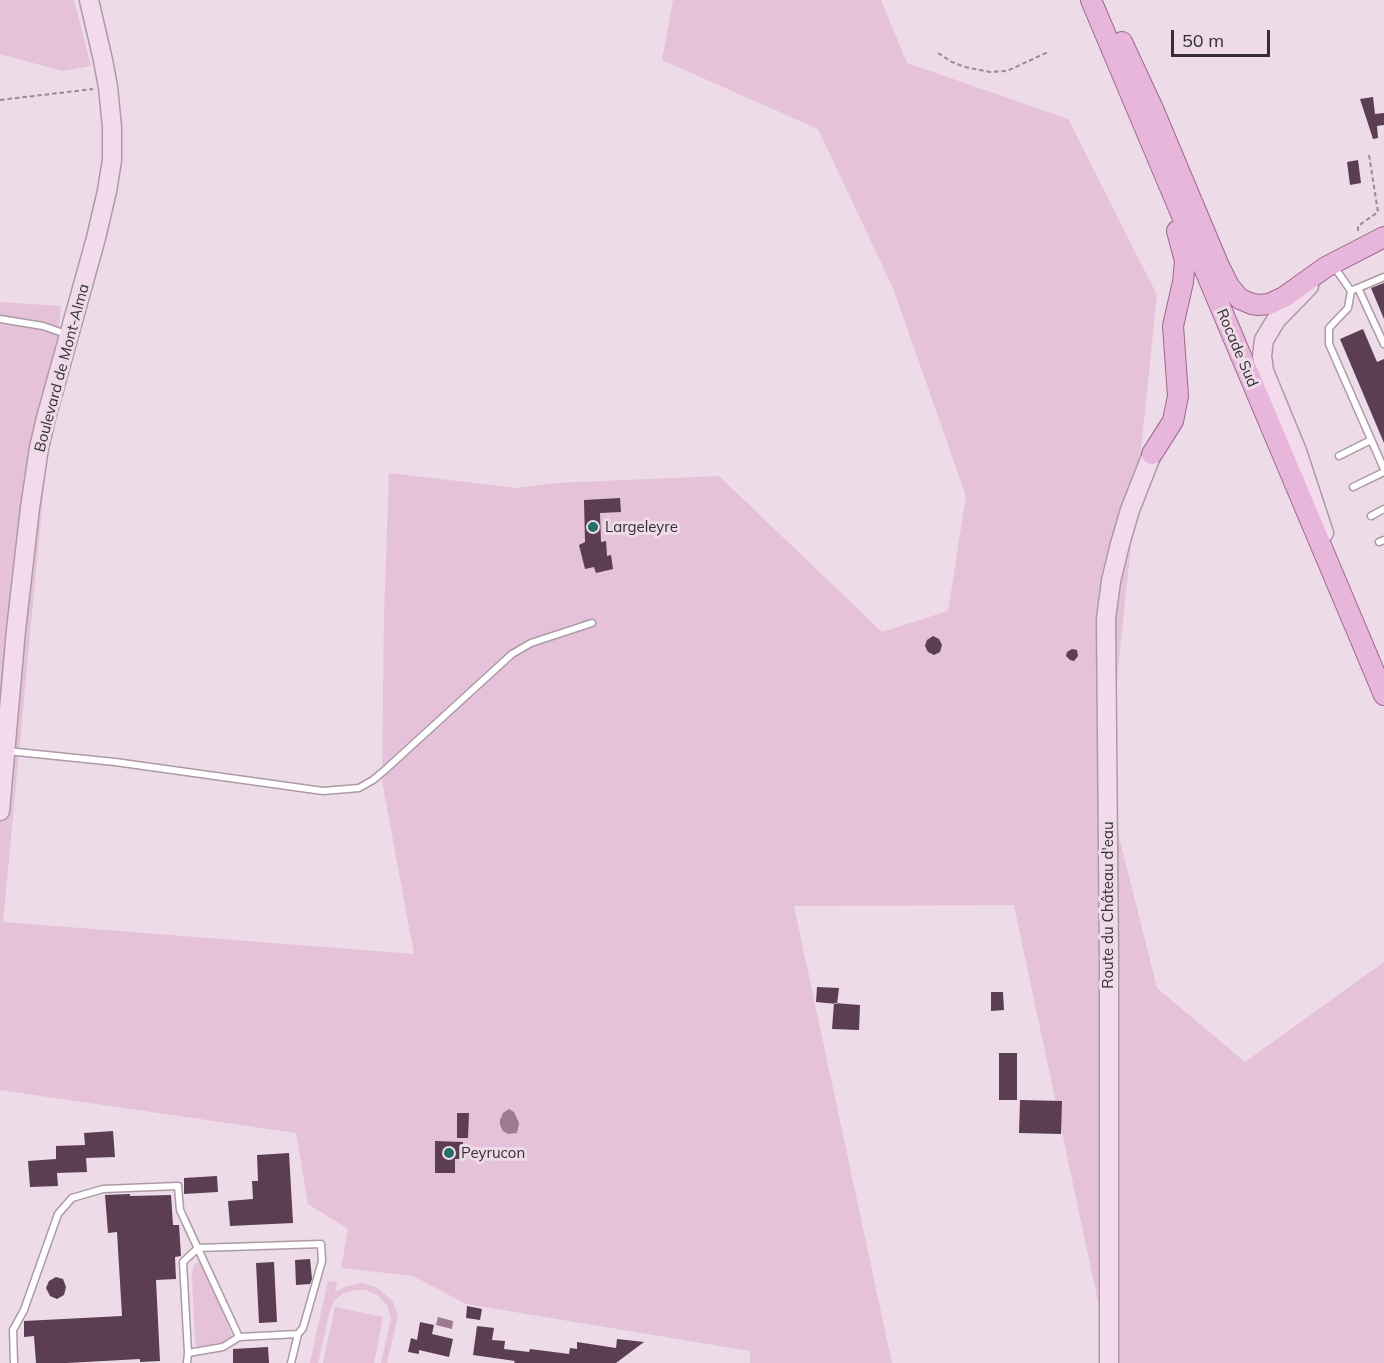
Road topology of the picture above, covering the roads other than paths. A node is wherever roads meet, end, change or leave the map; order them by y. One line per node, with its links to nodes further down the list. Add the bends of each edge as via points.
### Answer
1 (89, 0): 11 (street, Boulevard de Mont-Alma, via 108,87 112,160 108,191)
2 (1091, 0): 4 (main road, Rocade Sud)
3 (1103, 0): 5 (main road, via 1228,286 1240,299 1269,304 1326,267)
4 (1131, 95): 14 (main road, via 1185,261 1173,326 1178,396 1173,420); 21 (main road, Rocade Sud)
5 (1384, 237): 6 (street)
6 (1335, 268): 9 (lane); 21 (street, via 1307,288 1276,320 1264,340 1262,356)
7 (1384, 277): 8 (lane)
8 (1358, 288): 9 (lane); 12 (lane)
9 (1351, 291): 13 (lane, via 1348,308 1329,328 1329,344)
10 (0, 319): 11 (lane)
11 (69, 335): 23 (street, Boulevard de Mont-Alma, via 46,418 33,486)
12 (1384, 344)
13 (1371, 440): 15 (lane); 16 (lane)
14 (1152, 454): 32 (street, Route du Château d'eau, via 1120,544 1106,619)
15 (1339, 456)
16 (1384, 471): 17 (lane)
17 (1353, 487)
18 (1384, 509): 19 (lane)
19 (1371, 516)
20 (592, 623): 23 (lane, via 531,643 512,654 385,770 359,788 323,791)
21 (1357, 632): 22 (main road, Rocade Sud)
22 (1384, 695)
23 (5, 751): 24 (street, Boulevard de Mont-Alma)
24 (0, 811)
25 (198, 1248): 26 (lane, via 321,1244 322,1261); 27 (lane); 28 (lane, via 183,1262); 29 (lane, via 180,1210 178,1186 103,1189 72,1198 58,1214 24,1310 13,1330)
26 (298, 1334): 27 (lane); 31 (lane)
27 (239, 1337): 28 (lane, via 223,1347)
28 (189, 1353): 30 (lane)
29 (14, 1363)
30 (187, 1363)
31 (291, 1363)
32 (1109, 1363)

